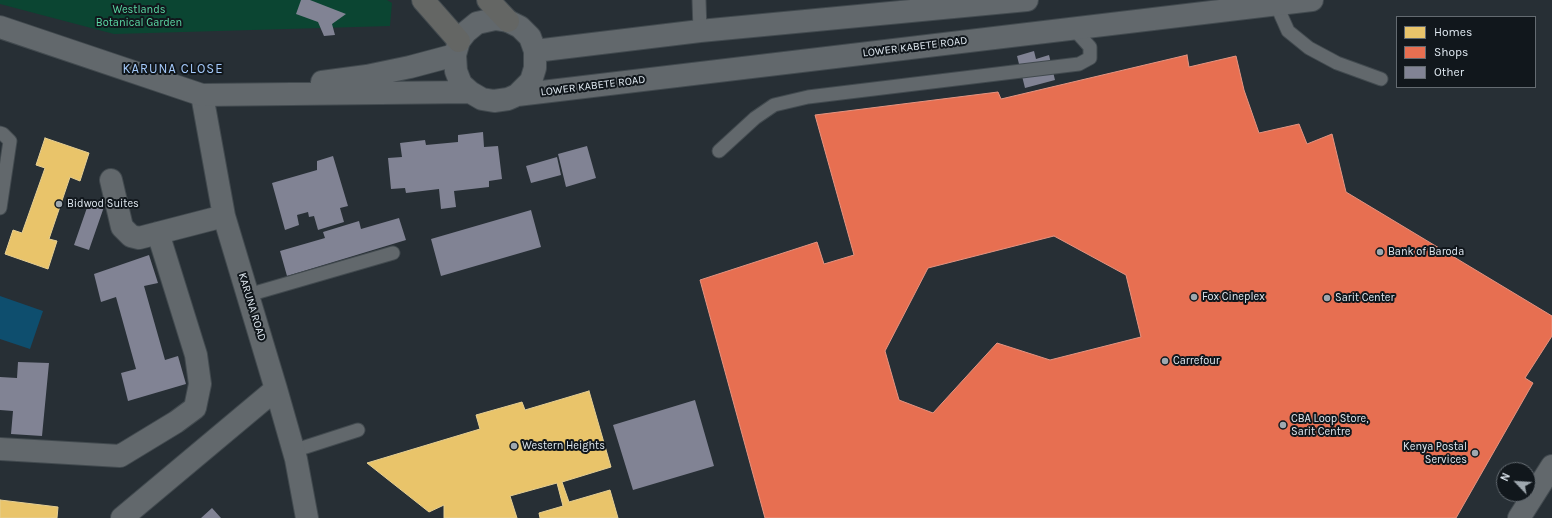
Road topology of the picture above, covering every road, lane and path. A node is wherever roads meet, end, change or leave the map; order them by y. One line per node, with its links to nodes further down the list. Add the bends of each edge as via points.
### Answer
1 (423, 0): 12 (main road)
2 (488, 0): 8 (main road)
3 (699, 0): 11 (lane)
4 (1027, 0): 7 (main road)
5 (1312, 0): 6 (main road, LOWER KABETE ROAD)
6 (1276, 4): 10 (main road, LOWER KABETE ROAD); 14 (lane, via 1288,31 1309,48 1338,63)
7 (901, 6): 11 (main road)
8 (508, 21): 12 (main road, via 495,19 477,23 466,32); 13 (main road, via 520,27 530,37)
9 (0, 27): 16 (main road, LOWER KABETE ROAD)
10 (1073, 28): 18 (main road, LOWER KABETE ROAD); 20 (lane, via 1090,47 1090,58 1079,64 808,97 774,105 755,118)
11 (700, 31): 13 (main road)
12 (457, 48): 15 (main road, LOWER KABETE ROAD, via 456,71 462,84); 17 (main road, LOWER KABETE ROAD, via 410,67 367,76)
13 (535, 50): 18 (main road, LOWER KABETE ROAD, via 535,68 530,81)
14 (1381, 79)
15 (470, 92): 17 (main road, LOWER KABETE ROAD); 18 (main road, LOWER KABETE ROAD, via 482,99 494,101)
16 (202, 95): 17 (main road, LOWER KABETE ROAD); 23 (main road, KARUNA ROAD)
17 (225, 95)
18 (517, 95)
19 (0, 133): 22 (lane, via 10,141)
20 (719, 152)
21 (111, 180): 24 (main road, via 122,226 131,236 139,238)
22 (0, 208)
23 (224, 216): 24 (main road); 26 (main road, KARUNA ROAD)
24 (158, 233): 29 (main road, via 196,355 200,384 195,408 120,456)
25 (393, 253): 26 (lane)
26 (248, 295): 27 (main road, KARUNA ROAD)
27 (276, 389): 30 (main road, KARUNA ROAD); 32 (main road)
28 (358, 430): 30 (lane)
29 (0, 449)
30 (293, 451): 33 (main road, KARUNA ROAD)
31 (1552, 466): 34 (main road)
32 (122, 518)
33 (307, 518)
34 (1518, 518)

